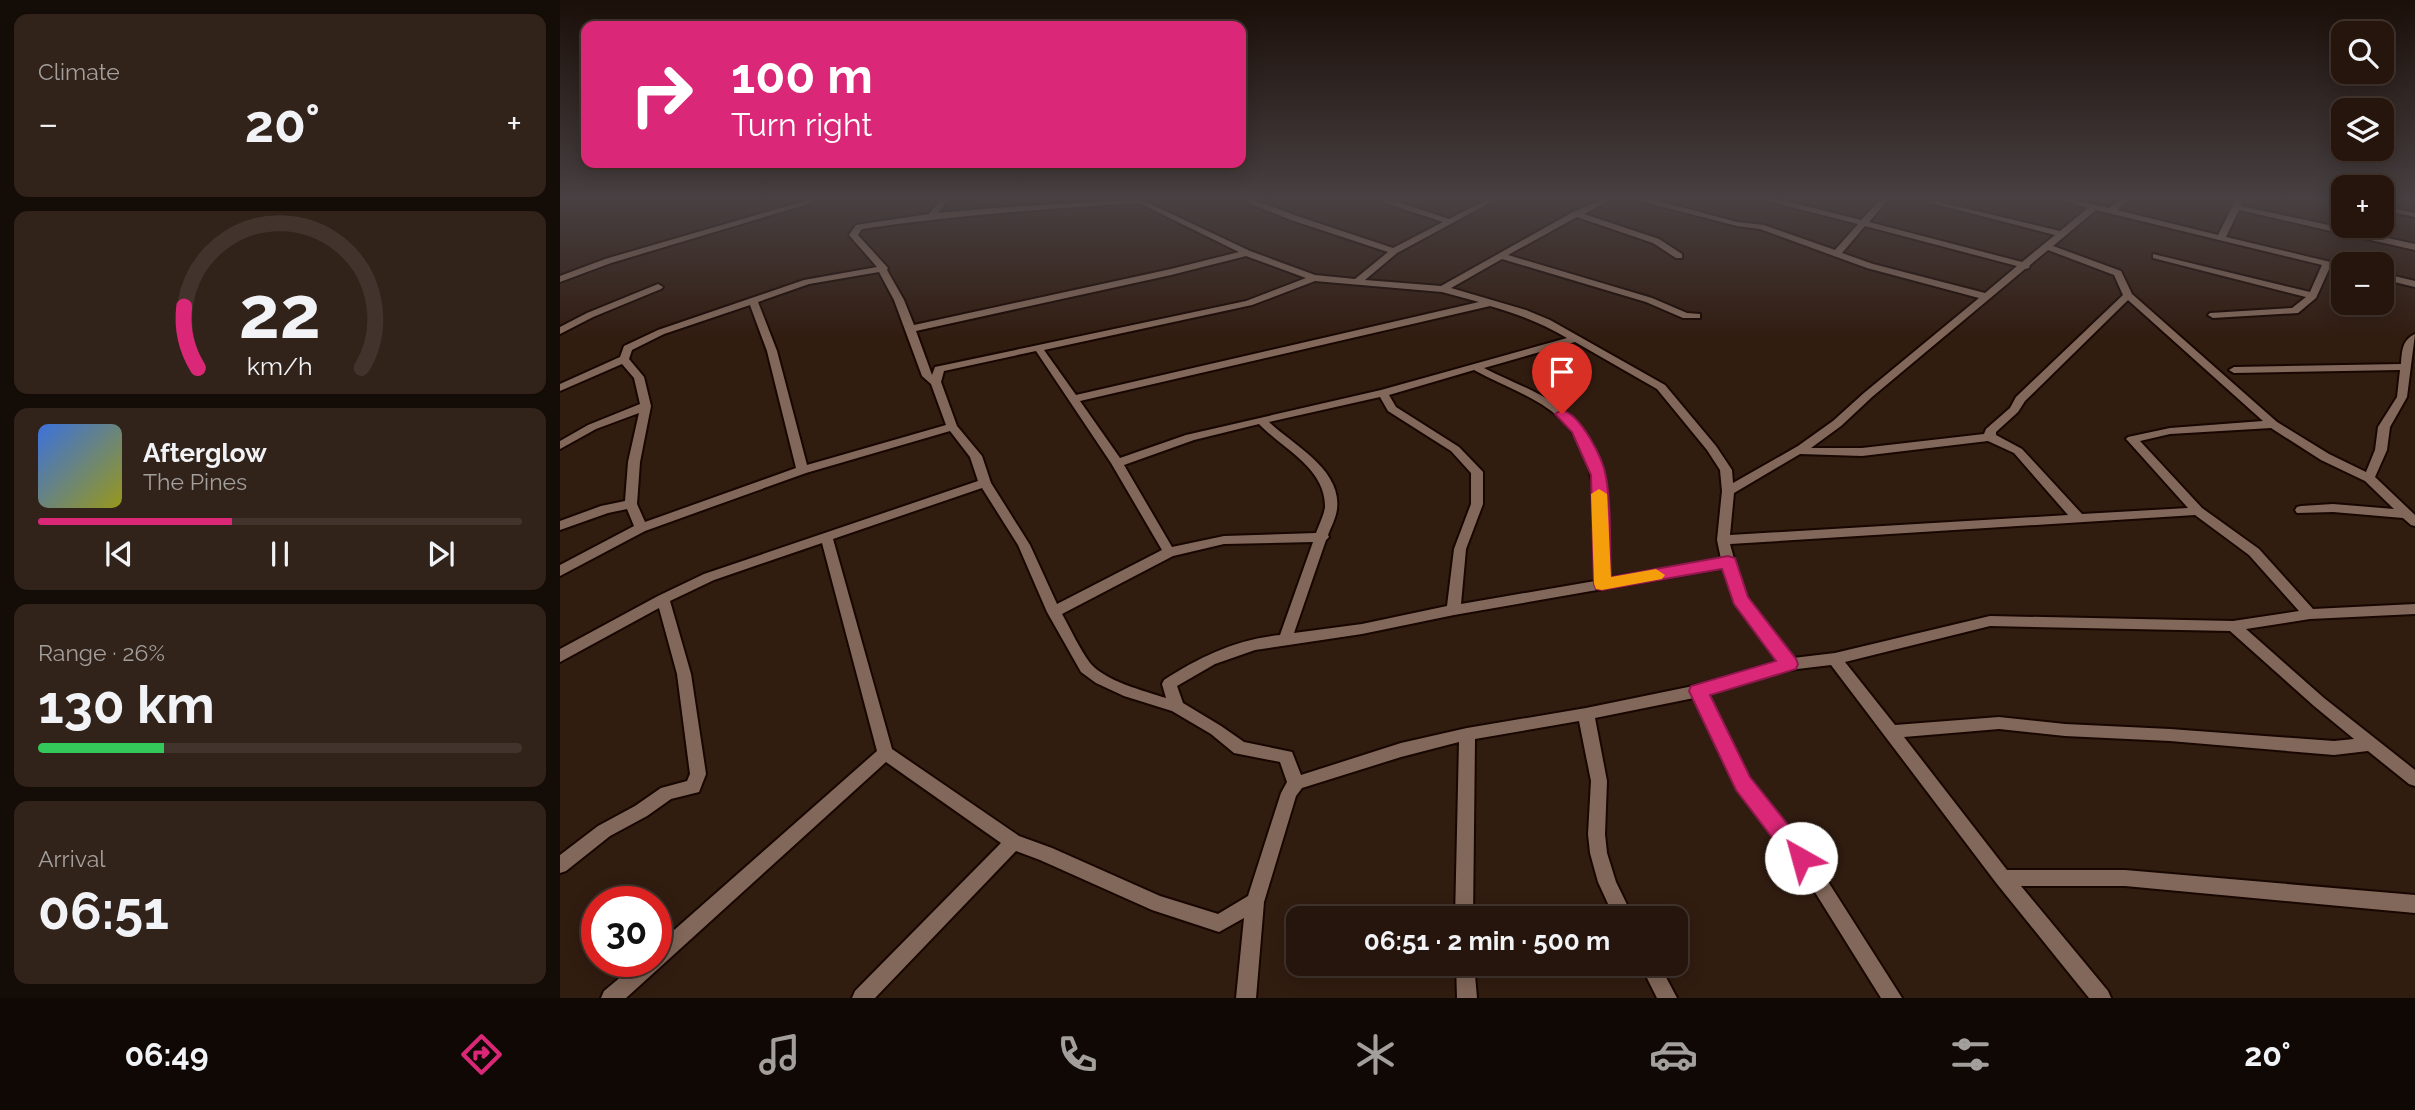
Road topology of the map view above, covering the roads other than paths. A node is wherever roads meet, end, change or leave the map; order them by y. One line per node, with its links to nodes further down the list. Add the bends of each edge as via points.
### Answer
1 (661, 246): 24 (street)
2 (866, 246): 22 (street)
3 (1232, 246): 14 (street)
4 (1378, 246): 13 (street)
5 (1404, 246): 13 (street)
6 (1520, 246): 16 (street)
7 (1663, 246): 17 (street)
8 (1813, 246): 15 (street)
9 (1843, 246): 15 (street)
10 (1948, 246): 21 (street)
11 (2252, 246): 19 (street)
12 (2048, 247): 21 (street); 30 (street, via 2118,273)
13 (1394, 251): 26 (street)
14 (1247, 253): 23 (street); 37 (street)
15 (1836, 254): 32 (street)
16 (1502, 256): 29 (street); 36 (street, via 1649,300 1686,316)
17 (1679, 256)
18 (2156, 256): 31 (street)
19 (2327, 264): 20 (street); 31 (street)
20 (2331, 265)
21 (2026, 267): 32 (street)
22 (884, 268): 33 (street, via 807,282); 37 (street)
23 (1314, 278): 26 (street); 41 (street, via 1249,303)
24 (560, 279)
25 (2394, 279): 27 (street)
26 (1356, 283): 29 (street)
27 (2415, 284)
28 (658, 287): 38 (street)
29 (1443, 289): 34 (street)
30 (2128, 296): 52 (street); 54 (street, via 2020,399 1990,431)
31 (2313, 296): 35 (street, via 2290,312)
32 (1988, 297): 56 (street, via 1868,395 1848,417)
33 (753, 300): 42 (street, via 640,341 628,348); 58 (street, via 772,351)
34 (1492, 303): 40 (street); 49 (street)
35 (2213, 314)
36 (1698, 316)
37 (910, 329): 46 (street, via 927,376)
38 (560, 331)
39 (2415, 337): 43 (street)
40 (1577, 338): 44 (street); 61 (street, via 1661,387 1712,448 1726,470)
41 (1039, 349): 46 (street, via 939,369); 49 (street)
42 (624, 359): 47 (street); 50 (street, via 639,377)
43 (2405, 367): 45 (street); 59 (street, via 2402,397 2384,427 2381,450)
44 (1478, 368): 48 (street); 75 (street, via 1562,414 1579,431 1598,475)
45 (2234, 370)
46 (936, 383): 53 (street)
47 (560, 388)
48 (1383, 393): 51 (street); 78 (street, via 1392,409 1455,449 1477,472 1477,505 1461,549)
49 (1073, 399): 57 (street)
50 (646, 407): 55 (street, via 592,426); 62 (street)
51 (1261, 420): 57 (street, via 1190,437); 69 (street, via 1323,474 1332,499)
52 (2273, 424): 59 (street); 64 (street, via 2132,439)
53 (952, 427): 58 (street); 60 (street, via 976,456)
54 (1990, 437): 56 (street, via 1861,452); 66 (street, via 2018,451)
55 (560, 446)
56 (1801, 451): 61 (street)
57 (1117, 463): 72 (street)
58 (802, 470): 68 (street)
59 (2369, 478): 65 (street)
60 (985, 483): 70 (street); 79 (street, via 1024,545)
61 (1728, 491): 71 (street)
62 (631, 504): 67 (street); 68 (street)
63 (2301, 510): 65 (street, via 2333,508)
64 (2197, 511): 66 (street); 80 (street, via 2254,552)
65 (2411, 518)
66 (2079, 519): 71 (street)
67 (560, 526)
68 (641, 528): 74 (street)
69 (1323, 537): 72 (street, via 1224,540); 83 (street)
70 (827, 539): 76 (street, via 709,577); 93 (street)
71 (1723, 540): 73 (street)
72 (1169, 552): 79 (street)
73 (1728, 562): 75 (street); 86 (street, via 1740,599)
74 (560, 571)
75 (1602, 584): 78 (street)
76 (663, 599): 84 (street); 97 (street, via 684,674 698,774 693,787 667,793 604,831)
77 (2409, 609): 80 (street); 81 (street)
78 (1454, 610): 83 (street)
79 (1054, 612): 88 (street, via 1086,668 1129,692)
80 (2310, 614): 82 (street)
81 (2415, 620)
82 (2233, 626): 85 (street, via 1990,621); 92 (street)
83 (1285, 640): 88 (street, via 1206,661 1183,674 1169,684)
84 (560, 656)
85 (1835, 659): 86 (street); 90 (street)
86 (1789, 664): 87 (street)
87 (1698, 691): 89 (street); 112 (street, via 1743,783 1814,874)
88 (1177, 707): 95 (street, via 1240,748 1286,757)
89 (1587, 714): 91 (street); 102 (street, via 1586,730 1598,772 1597,842 1606,883)
90 (1893, 732): 92 (street, via 1999,723 2334,748); 98 (street)
91 (1467, 734): 95 (street); 101 (street)
92 (2371, 744): 94 (street)
93 (886, 753): 96 (street); 103 (street)
94 (2415, 779)
95 (1296, 783): 99 (street)
96 (1013, 842): 99 (street, via 1202,919 1219,923); 108 (street)
97 (560, 865)
98 (2003, 878): 100 (street, via 2125,878); 113 (street)
99 (1255, 902): 109 (street)
100 (2415, 904)
101 (1464, 906)
102 (1618, 906)
103 (672, 945)
104 (1466, 976): 110 (street)
105 (1655, 976): 111 (street)
106 (635, 977): 107 (street)
107 (611, 998)
108 (862, 998)
109 (1246, 998)
110 (1467, 998)
111 (1667, 998)
112 (1892, 998)
113 (2101, 998)

